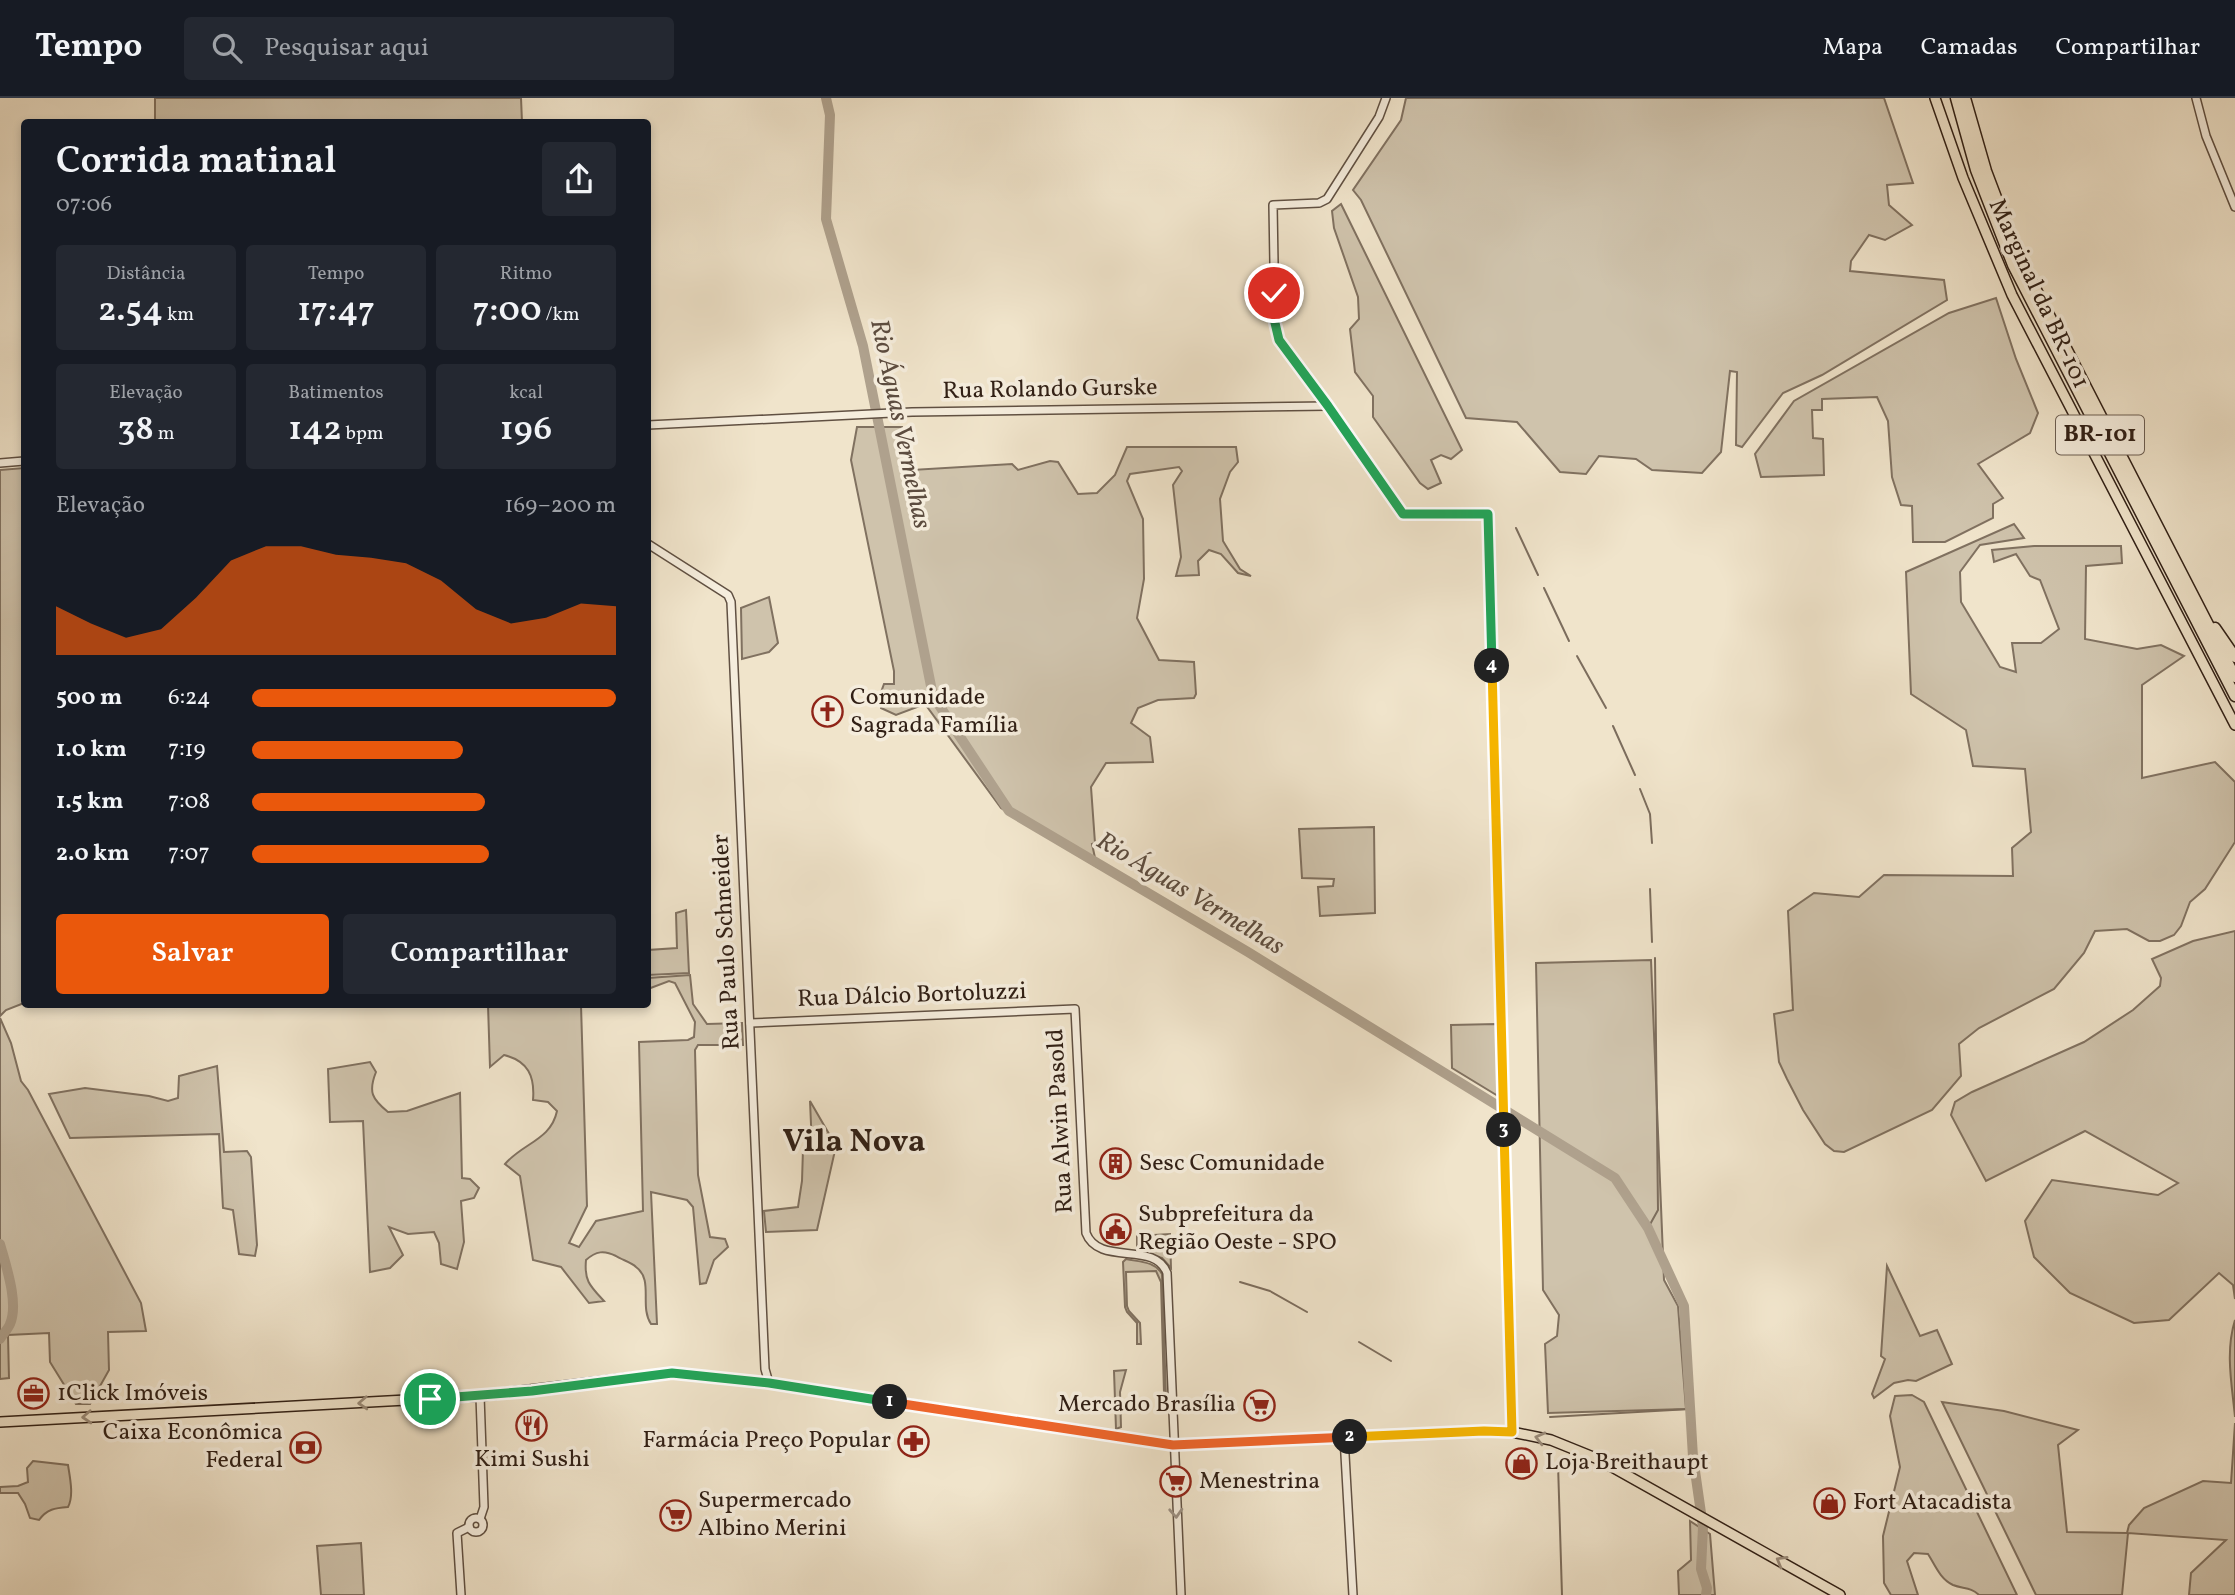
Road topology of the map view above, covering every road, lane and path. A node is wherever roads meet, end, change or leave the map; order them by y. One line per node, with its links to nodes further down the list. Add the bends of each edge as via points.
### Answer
1 (1386, 98): 7 (street, via 1328,199 1273,205 1279,340)
2 (1935, 98): 16 (main road, Marginal da BR-101, via 2012,295)
3 (1956, 98): 15 (highway, BR-101, via 1980,182 2013,265)
4 (1965, 98): 12 (highway, BR-101, via 2017,253)
5 (2196, 98): 6 (street)
6 (2235, 207)
7 (1328, 406): 8 (street, Rua Rolando Gurske, via 883,413); 22 (street, via 1403,514 1488,514)
8 (651, 425)
9 (21, 461): 10 (street)
10 (0, 463)
11 (651, 546): 18 (street, Rua Paulo Schneider, via 728,595 731,602)
12 (2191, 592): 13 (highway); 14 (highway, BR-101)
13 (2235, 657)
14 (2235, 677)
15 (2235, 696)
16 (2235, 725)
17 (1075, 1009): 18 (street, Rua Dálcio Bortoluzzi); 24 (street, Rua Alwin Pasold, via 1086,1233 1097,1247 1159,1261 1165,1268)
18 (750, 1023): 19 (street, Rua Paulo Schneider)
19 (769, 1383): 20 (main road, via 666,1373); 24 (main road)
20 (480, 1396): 21 (main road, one-way to 21); 25 (street, via 483,1524 480,1530 469,1527 457,1533)
21 (0, 1422)
22 (1512, 1432): 23 (main road); 28 (main road, one-way to 22, via 1587,1454)
23 (1344, 1437): 24 (main road); 27 (street)
24 (1173, 1445): 26 (street, one-way to 26)
25 (461, 1595)
26 (1181, 1595)
27 (1353, 1595)
28 (1840, 1595)

